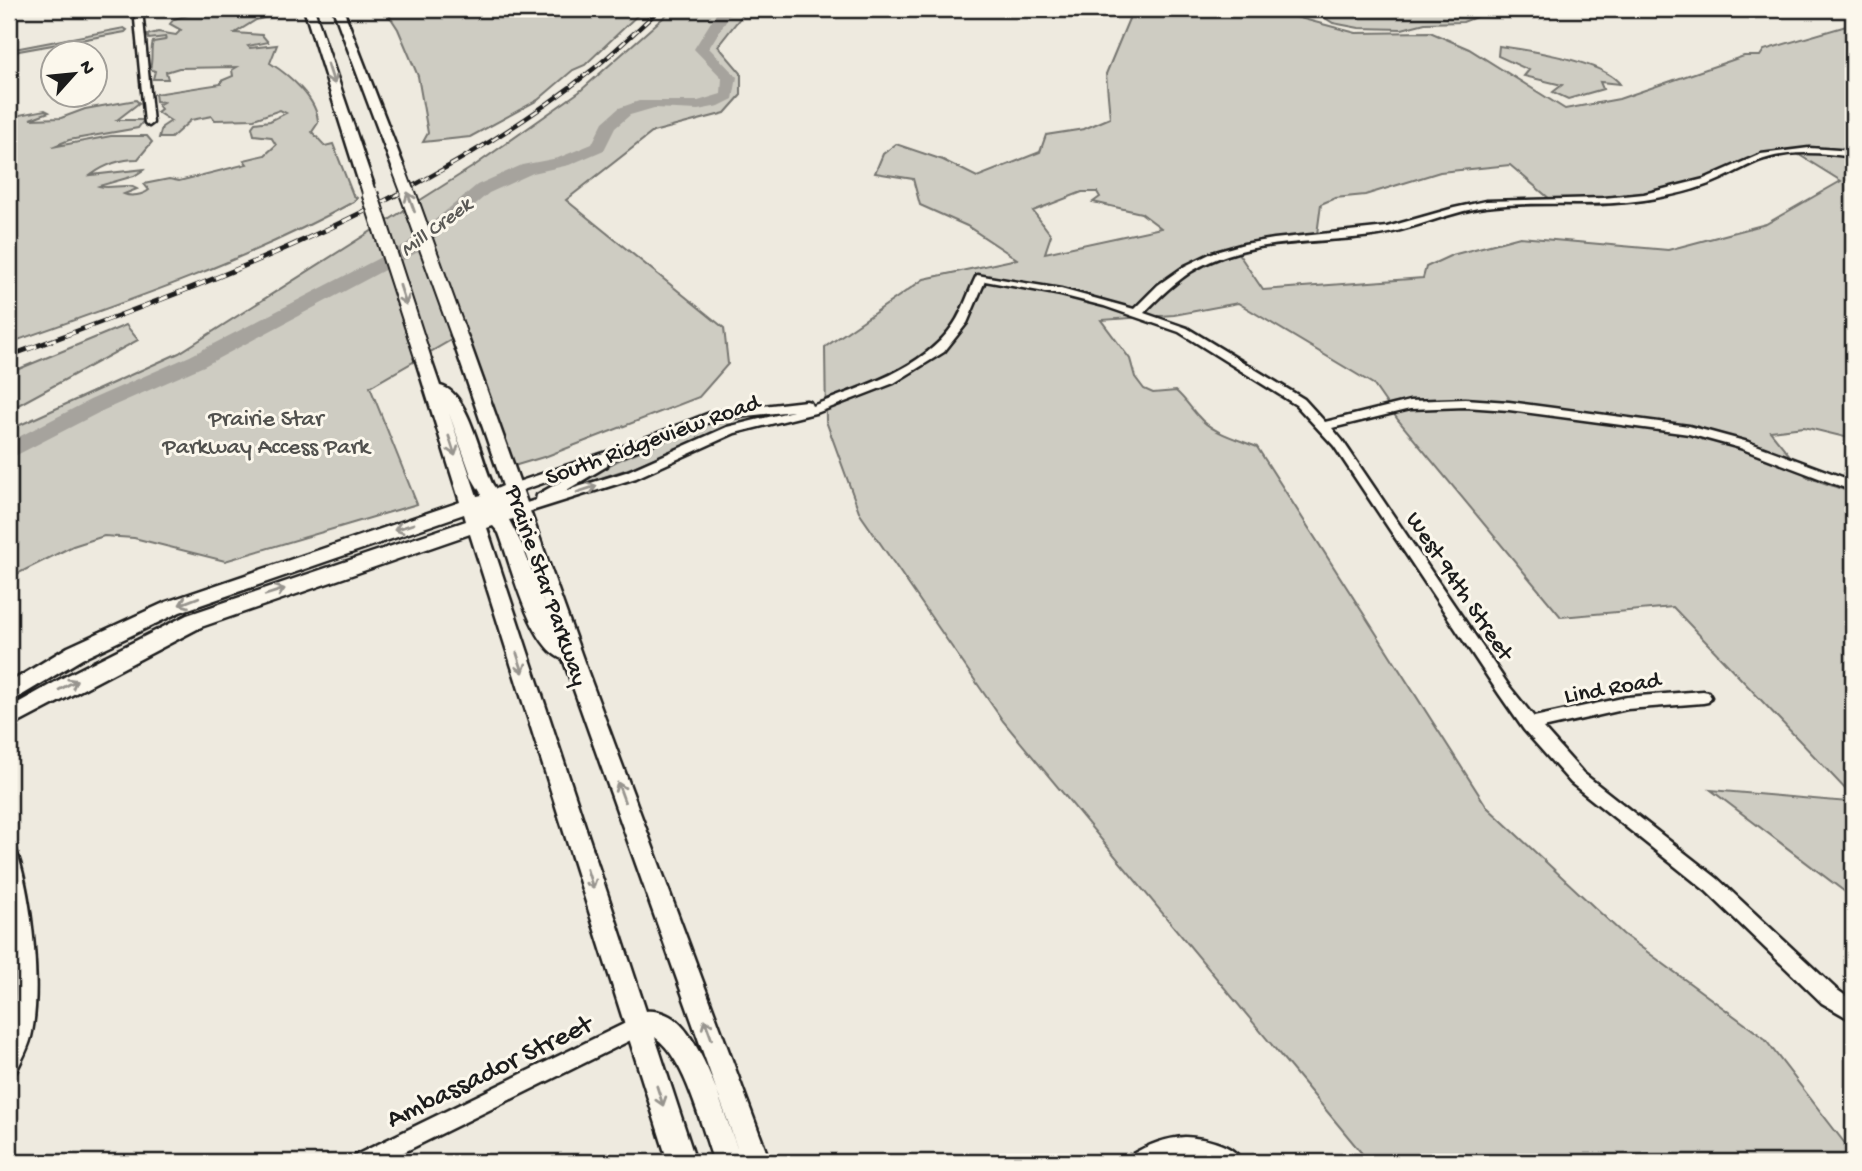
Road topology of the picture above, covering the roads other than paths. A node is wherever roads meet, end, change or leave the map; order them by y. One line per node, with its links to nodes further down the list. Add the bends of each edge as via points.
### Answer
1 (138, 9): 4 (street)
2 (309, 9): 12 (main road, Prairie Star Parkway, one-way to 12, bridge, via 431,381)
3 (338, 9): 11 (main road, Prairie Star Parkway, one-way to 3, bridge)
4 (149, 123)
5 (1853, 154): 6 (street, via 1778,153 1702,183 1647,197 1478,205 1396,229 1236,249 1173,276)
6 (1136, 314): 7 (street, West 94th Street, via 1061,292 981,276 961,323 940,349 890,380); 8 (street, West 94th Street, via 1183,330 1300,402)
7 (842, 399): 9 (street, South Ridgeview Road, via 716,415); 11 (street, South Ridgeview Road, one-way to 7, via 631,475 731,430)
8 (1324, 425): 10 (street, via 1410,405 1509,406 1689,430 1744,445); 17 (street, West 94th Street)
9 (631, 448): 11 (street); 11 (street, South Ridgeview Road)
10 (1853, 486)
11 (518, 498): 12 (main road, South Ridgeview Road); 13 (main road, Prairie Star Parkway)
12 (488, 514): 13 (main road, via 513,544 555,644); 14 (main road, South Ridgeview Road, one-way to 14, via 173,607 75,653); 16 (main road, South Ridgeview Road, one-way to 12, via 194,621); 20 (main road, Prairie Star Parkway, one-way to 20, via 487,552)
13 (574, 662): 26 (main road, Prairie Star Parkway, one-way to 13)
14 (9, 694)
15 (1703, 697): 17 (street, Lind Road, via 1627,702)
16 (9, 719)
17 (1529, 725): 19 (street, West 94th Street, via 1577,778 1712,885 1829,996)
18 (9, 853): 21 (street, via 20,900 25,1003 22,1038)
19 (1853, 1012)
20 (638, 1026): 23 (street, Ambassador Street); 24 (main road, Prairie Star Parkway, one-way to 24); 25 (main road, via 663,1026 676,1037)
21 (9, 1065)
22 (1143, 1159): 27 (street, via 1166,1148 1191,1145)
23 (363, 1162)
24 (682, 1162)
25 (727, 1162)
26 (757, 1162)
27 (1232, 1162)

